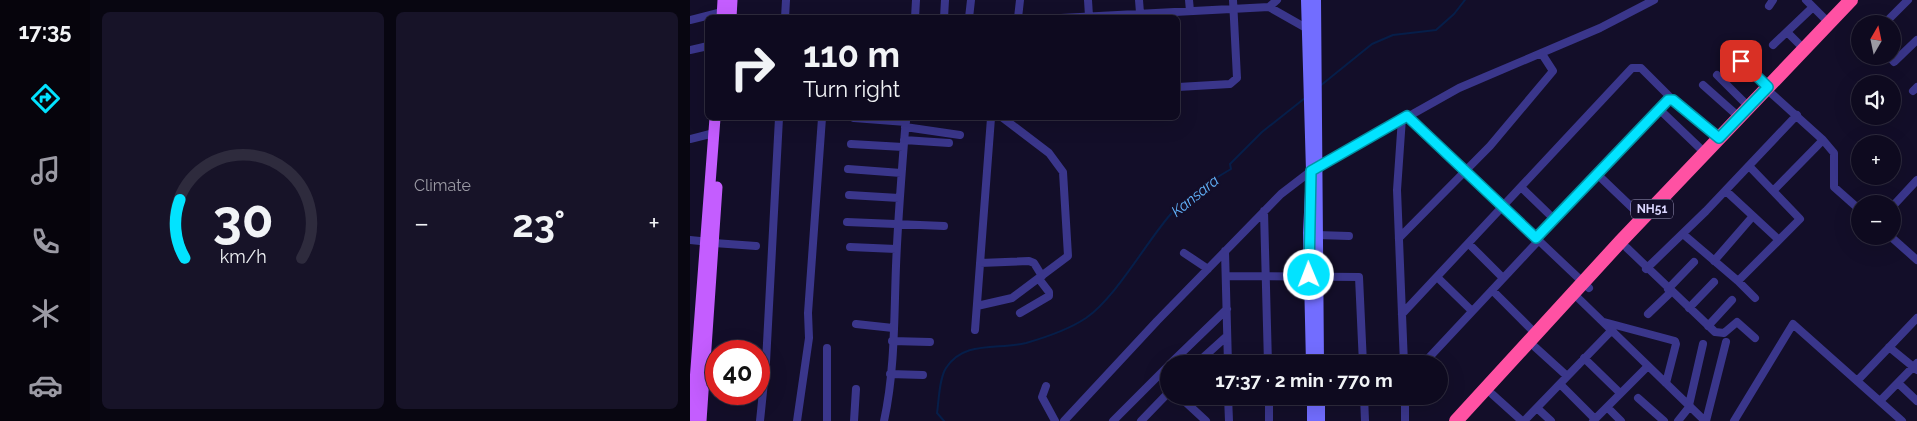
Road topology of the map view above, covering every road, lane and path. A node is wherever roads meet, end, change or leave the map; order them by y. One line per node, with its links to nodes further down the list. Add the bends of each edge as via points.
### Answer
1 (723, 0): 24 (main road)
2 (732, 0): 25 (main road)
3 (786, 0): 26 (street)
4 (916, 0): 27 (street)
5 (945, 0): 28 (street)
6 (971, 0): 29 (street)
7 (1020, 0): 30 (street)
8 (1088, 0): 31 (street)
9 (1139, 0): 23 (street)
10 (1189, 0): 22 (street)
11 (1277, 0): 20 (street)
12 (1306, 0): 37 (street)
13 (1316, 0): 47 (street)
14 (1654, 0): 45 (street)
15 (1806, 0): 21 (street)
16 (1850, 0): 36 (highway, NH51)
17 (1859, 0): 51 (highway, NH51)
18 (1908, 0): 33 (street)
19 (1234, 4): 20 (street); 22 (street); 50 (street, via 1237,78 1230,84)
20 (1269, 7): 37 (street)
21 (1813, 7): 36 (street); 38 (street)
22 (1190, 11): 23 (street)
23 (1140, 13): 32 (street)
24 (725, 15)
25 (725, 15)
26 (785, 15)
27 (915, 15)
28 (944, 15)
29 (969, 15)
30 (1018, 15)
31 (1089, 15)
32 (1106, 15)
33 (1893, 15)
34 (705, 18): 35 (street)
35 (690, 20)
36 (1829, 23): 43 (highway, NH51)
37 (1306, 28): 47 (street)
38 (1787, 32): 40 (street); 43 (street)
39 (1917, 40): 46 (street)
40 (1773, 45)
41 (705, 47): 44 (street)
42 (1728, 49): 51 (street)
43 (1804, 49): 51 (highway, NH51)
44 (690, 50)
45 (1542, 54): 56 (street, via 1459,88); 78 (street, via 1553,71)
46 (1901, 55)
47 (1313, 71): 77 (street)
48 (1717, 75): 53 (street)
49 (1703, 85): 57 (street)
50 (1180, 87)
51 (1770, 90): 53 (highway, NH51); 55 (street); 109 (highway, NH51)
52 (1673, 100): 54 (street, via 1668,100); 68 (street); 82 (street, via 1641,68 1635,67)
53 (1749, 107): 57 (highway, NH51)
54 (1659, 109): 74 (street); 80 (street)
55 (1797, 115): 70 (street); 75 (street)
56 (1405, 117): 77 (street); 78 (street); 100 (street, via 1397,190)
57 (1739, 117): 68 (highway, NH51)
58 (715, 120): 66 (main road)
59 (722, 120): 104 (main road)
60 (779, 120): 197 (street)
61 (822, 120): 198 (street, via 809,338)
62 (880, 120): 65 (street)
63 (991, 120): 115 (street)
64 (1006, 120): 123 (street, via 1049,153 1063,172 1068,256)
65 (906, 122): 67 (street); 71 (street)
66 (714, 133): 69 (street); 104 (main road)
67 (960, 135)
68 (1719, 138): 74 (highway, NH51)
69 (690, 139)
70 (1823, 140): 84 (street); 88 (street, via 1834,155 1834,187)
71 (904, 143): 72 (street); 73 (street); 79 (street)
72 (851, 144)
73 (950, 144)
74 (1705, 153): 92 (highway, NH51)
75 (1750, 167): 83 (street); 84 (street)
76 (848, 169): 79 (street)
77 (1315, 170): 90 (street, via 1281,194); 98 (street); 119 (street)
78 (1466, 171): 89 (street); 100 (street)
79 (901, 173): 87 (street)
80 (1597, 174): 92 (street); 93 (street)
81 (1917, 180): 86 (street)
82 (1522, 188): 89 (street); 93 (street)
83 (1726, 191): 91 (street); 97 (street)
84 (1773, 191): 103 (street, via 1800,219)
85 (849, 195): 87 (street)
86 (1901, 197)
87 (899, 198): 95 (street)
88 (1851, 202)
89 (1505, 207): 101 (street); 105 (street)
90 (1264, 211): 111 (street); 121 (street)
91 (1753, 216): 103 (street); 113 (street)
92 (1643, 218): 127 (highway, NH51)
93 (1554, 219): 101 (street)
94 (847, 222): 95 (street)
95 (897, 225): 96 (street); 110 (street)
96 (944, 226)
97 (1683, 234): 113 (street); 118 (street)
98 (1318, 235): 99 (street); 119 (street)
99 (1349, 236)
100 (1400, 238): 138 (street)
101 (1538, 239): 124 (street); 127 (street)
102 (690, 240): 104 (street)
103 (1779, 240): 125 (street)
104 (711, 242): 107 (street); 195 (main road); 196 (main road)
105 (1469, 244): 122 (street); 124 (street)
106 (1900, 245): 114 (street)
107 (756, 246)
108 (850, 247): 110 (street)
109 (1627, 248): 118 (street); 127 (highway, NH51)
110 (896, 249): 144 (street)
111 (1225, 251): 117 (street); 120 (street)
112 (1184, 253): 117 (street)
113 (1714, 260): 125 (street)
114 (1917, 260)
115 (980, 262): 123 (street, via 1029,261 1034,263); 133 (street)
116 (1694, 262): 129 (street)
117 (1208, 269): 203 (street)
118 (1646, 269): 129 (street)
119 (1313, 275): 121 (street); 160 (street); 161 (street); 162 (street, via 1356,276 1360,280)
120 (1226, 276): 121 (street); 135 (street)
121 (1267, 276): 159 (street)
122 (1437, 277): 136 (street); 138 (street)
123 (1040, 278): 133 (street, via 1012,298); 137 (street, via 1049,296)
124 (1503, 278): 128 (street)
125 (1738, 281): 131 (street)
126 (1714, 282): 134 (street)
127 (1586, 285): 130 (highway, NH51)
128 (1492, 290): 136 (street); 150 (street)
129 (1670, 291): 134 (street); 139 (street)
130 (1576, 296): 141 (street); 150 (highway, NH51)
131 (1755, 298)
132 (1732, 300): 143 (street)
133 (977, 306): 145 (street)
134 (1689, 308): 143 (street)
135 (1227, 309): 147 (street); 156 (street)
136 (1472, 311): 164 (street)
137 (1020, 313)
138 (1402, 314): 163 (street)
139 (1648, 314)
140 (1917, 318): 154 (street)
141 (1602, 322): 146 (street); 173 (street, via 1674,341 1676,344)
142 (856, 324): 144 (street)
143 (1708, 326): 148 (street, via 1722,334 1737,322)
144 (893, 328): 149 (street)
145 (975, 330)
146 (1611, 331): 165 (street); 166 (street)
147 (1228, 336): 157 (street); 158 (street)
148 (1755, 338)
149 (892, 340): 151 (street); 169 (street)
150 (1536, 341): 171 (street); 178 (highway, NH51); 213 (highway, NH51)
151 (930, 342)
152 (1726, 342): 220 (street)
153 (1703, 344): 190 (street)
154 (1889, 347): 167 (street); 172 (street)
155 (827, 348): 199 (street)
156 (1178, 355)
157 (1206, 355)
158 (1228, 355)
159 (1268, 355)
160 (1311, 355)
161 (1318, 355)
162 (1362, 355)
163 (1404, 355)
164 (1431, 355)
165 (1584, 358): 171 (street); 179 (street)
166 (1648, 366): 173 (street); 179 (street)
167 (1916, 367): 174 (street)
168 (1160, 373): 204 (street)
169 (890, 374): 170 (street); 201 (street)
170 (923, 375)
171 (1567, 376): 175 (street)
172 (1857, 381): 183 (street); 221 (street, via 1793,324)
173 (1666, 383): 190 (street)
174 (1898, 383): 181 (street); 183 (street)
175 (1560, 384): 192 (street); 194 (street)
176 (1046, 386): 202 (street, via 1042,397)
177 (856, 389): 200 (street)
178 (1492, 394): 214 (highway, NH51); 215 (street)
179 (1620, 394): 191 (street)
180 (1638, 398): 218 (street)
181 (1917, 400)
182 (1160, 401): 205 (street)
183 (1880, 402): 222 (street)
184 (1189, 405): 206 (street)
185 (1268, 405): 208 (street)
186 (1312, 405): 209 (street)
187 (1320, 405): 210 (street)
188 (1364, 405): 211 (street)
189 (1405, 405): 212 (street)
190 (1689, 406): 219 (street); 220 (street)
191 (1607, 407): 194 (street); 217 (street)
192 (1537, 408): 215 (street); 216 (street)
193 (1229, 417): 207 (street)
194 (1594, 420)
195 (691, 421)
196 (701, 421)
197 (760, 421)
198 (797, 421)
199 (827, 421)
200 (854, 421)
201 (884, 421)
202 (1055, 421)
203 (1064, 421)
204 (1113, 421)
205 (1141, 421)
206 (1206, 421)
207 (1220, 421)
208 (1269, 421)
209 (1312, 421)
210 (1320, 421)
211 (1365, 421)
212 (1405, 421)
213 (1456, 421)
214 (1468, 421)
215 (1523, 421)
216 (1551, 421)
217 (1621, 421)
218 (1664, 421)
219 (1678, 421)
220 (1705, 421)
221 (1734, 421)
222 (1902, 421)

